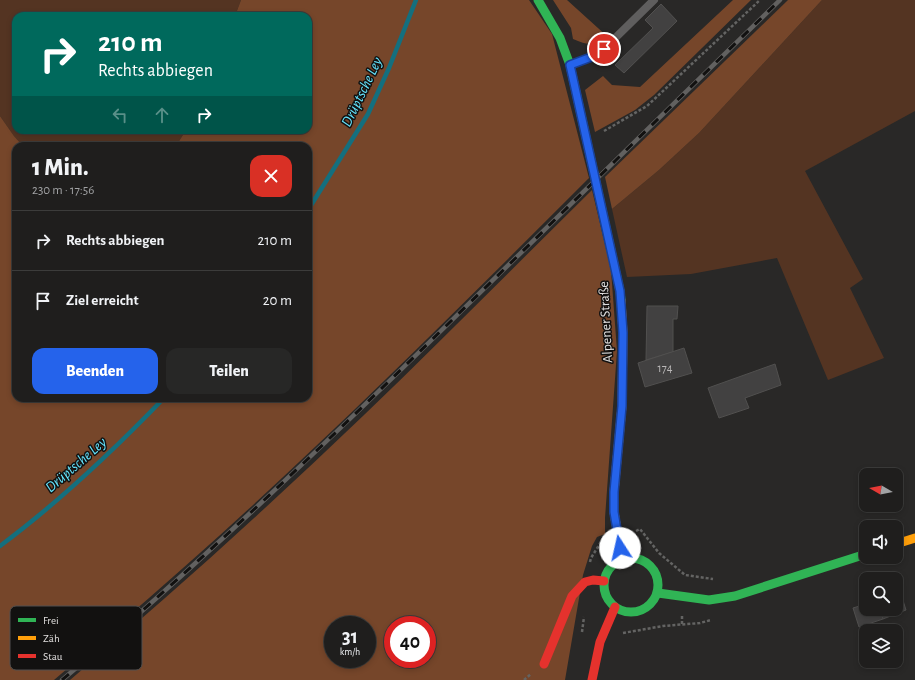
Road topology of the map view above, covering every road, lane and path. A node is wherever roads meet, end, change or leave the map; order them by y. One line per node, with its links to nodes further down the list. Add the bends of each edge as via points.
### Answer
1 (538, 0): 4 (street, Alpener Straße, via 560,38)
2 (654, 0): 4 (lane, via 604,49 594,56)
3 (760, 0): 5 (path, via 647,106)
4 (570, 65): 5 (street, Alpener Straße)
5 (588, 141): 6 (street, Alpener Straße, via 620,291 623,333 622,406 614,492)
6 (618, 537): 10 (street, Alpener Straße); 12 (path, via 640,529 659,553 685,575); 13 (path, via 600,542 591,558)
7 (915, 538): 8 (street)
8 (903, 542)
9 (859, 556): 14 (street, via 735,596 709,600)
10 (622, 559): 11 (street, via 610,567); 14 (street, via 631,557 647,562 657,575)
11 (604, 580): 13 (street); 15 (street, via 606,595)
12 (715, 580)
13 (586, 581): 16 (street, via 572,596)
14 (658, 593): 15 (street, via 648,606 640,611 623,611)
15 (615, 607): 17 (street, via 604,627)
16 (544, 664)
17 (592, 680)

